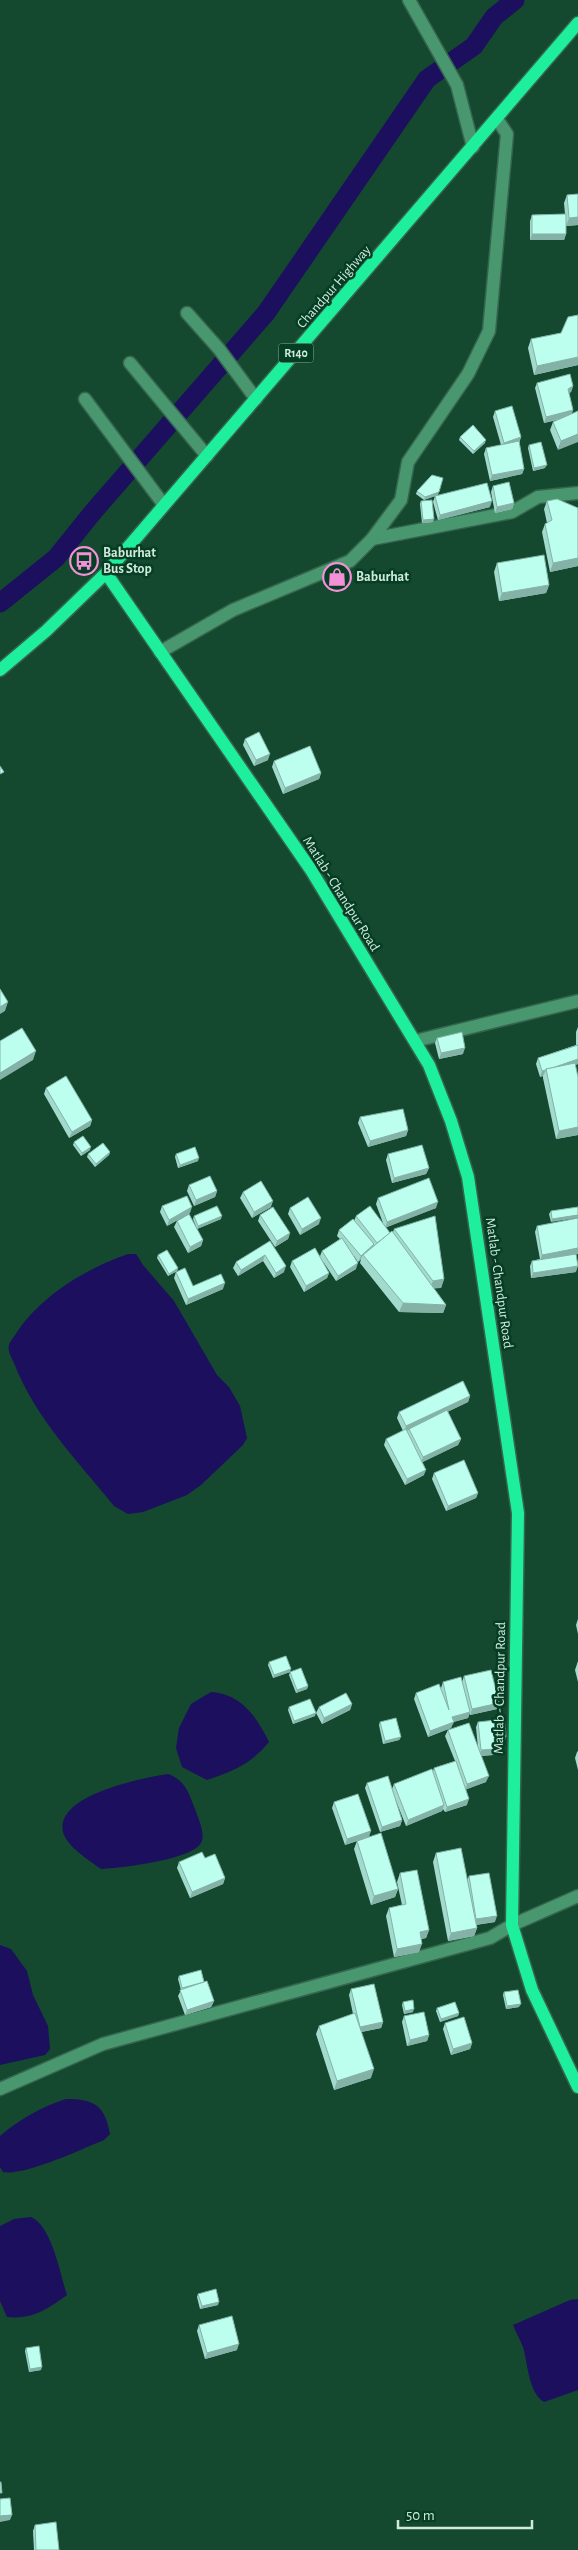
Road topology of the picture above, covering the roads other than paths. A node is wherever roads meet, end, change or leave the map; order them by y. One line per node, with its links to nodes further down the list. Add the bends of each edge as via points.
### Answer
1 (409, 0): 4 (street, via 458,85)
2 (578, 23): 3 (main road, Chandpur Highway / R140)
3 (497, 119): 4 (main road, Chandpur Highway / R140); 12 (street, via 507,134 489,331 468,374 408,462 401,500)
4 (473, 147): 8 (main road, Chandpur Highway / R140)
5 (187, 313): 8 (street)
6 (130, 363): 9 (street)
7 (85, 399): 11 (street)
8 (256, 399): 9 (main road, Chandpur Highway / R140)
9 (207, 456): 11 (main road, Chandpur Highway / R140)
10 (578, 494): 12 (street, via 538,497 512,512)
11 (164, 505): 13 (main road, Chandpur Highway / R140)
12 (372, 539): 14 (street, via 350,561 233,610)
13 (106, 573): 14 (main road, Matlab - Chandpur Road); 15 (main road, Chandpur Highway / R140)
14 (160, 652): 17 (main road, Matlab - Chandpur Road, via 311,870)
15 (0, 670)
16 (578, 1001): 17 (street)
17 (415, 1041): 19 (main road, Matlab - Chandpur Road, via 429,1065 451,1121 468,1177 518,1513)
18 (578, 1896): 19 (street)
19 (512, 1925): 20 (main road, Matlab - Chandpur Road, via 532,1990); 21 (street, via 490,1938 102,2044)
20 (578, 2087)
21 (0, 2089)

